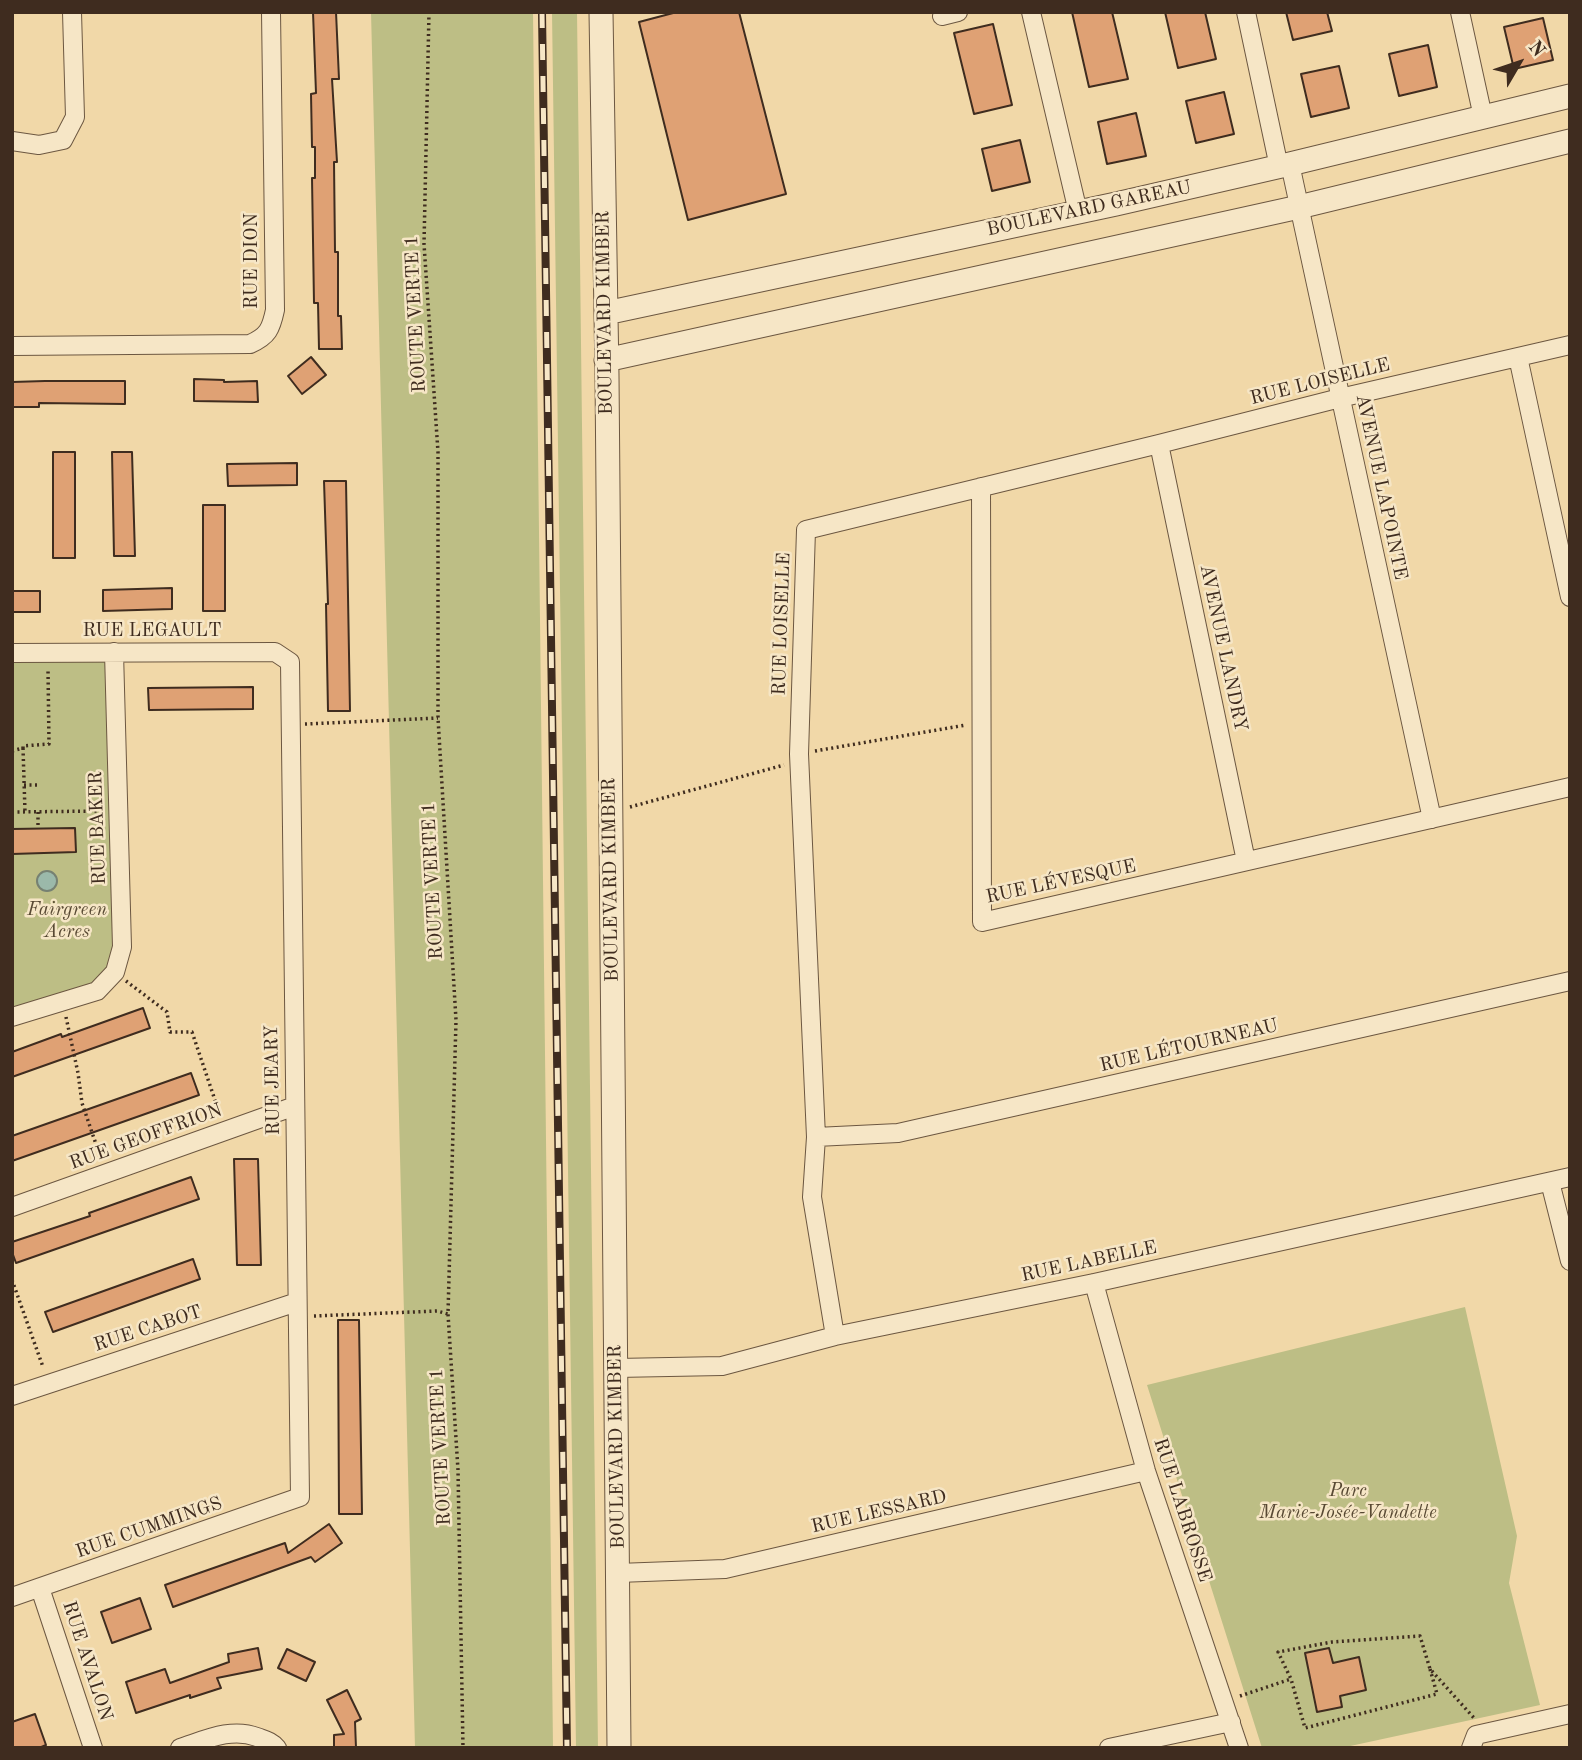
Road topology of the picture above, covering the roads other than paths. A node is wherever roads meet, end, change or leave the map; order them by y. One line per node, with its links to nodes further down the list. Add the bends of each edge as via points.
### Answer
1 (72, 12): 9 (street, via 75,117 63,140 39,145)
2 (271, 12): 16 (street, RUE DION, via 275,310 271,327 250,344)
3 (601, 12): 14 (street, BOULEVARD KIMBER)
4 (1031, 12): 13 (street)
5 (1246, 12): 11 (street, AVENUE LAPOINTE)
6 (1460, 12): 8 (street)
7 (1570, 96): 8 (street, BOULEVARD GAREAU)
8 (1483, 117): 11 (street, BOULEVARD GAREAU)
9 (12, 141)
10 (1570, 141): 12 (street)
11 (1284, 165): 12 (street, AVENUE LAPOINTE); 13 (street, BOULEVARD GAREAU)
12 (1299, 207): 18 (street); 19 (street, AVENUE LAPOINTE)
13 (1078, 212): 14 (street, BOULEVARD GAREAU)
14 (606, 313): 18 (street, BOULEVARD KIMBER)
15 (1570, 345): 17 (street, RUE LOISELLE)
16 (12, 346)
17 (1518, 357): 19 (street, RUE LOISELLE); 22 (street)
18 (606, 360): 40 (street, BOULEVARD KIMBER)
19 (1340, 398): 20 (street, RUE LOISELLE); 27 (street, AVENUE LAPOINTE)
20 (1159, 444): 21 (street, RUE LOISELLE); 28 (street, AVENUE LANDRY)
21 (981, 487): 28 (street, RUE LÉVESQUE, via 982,922); 32 (street, RUE LOISELLE, via 806,530 799,757)
22 (1570, 597)
23 (114, 652): 24 (street, RUE LEGAULT); 25 (street, RUE LEGAULT, via 275,652); 30 (street, RUE BAKER, via 122,947 115,972 97,991)
24 (12, 653)
25 (290, 662): 31 (street, RUE JEARY)
26 (1570, 787): 27 (street, RUE LÉVESQUE)
27 (1432, 819): 28 (street, RUE LÉVESQUE)
28 (1246, 861)
29 (1570, 981): 32 (street, RUE LÉTOURNEAU, via 898,1133)
30 (12, 1017)
31 (295, 1106): 35 (street, RUE GEOFFRION); 38 (street, RUE JEARY)
32 (816, 1137): 39 (street, RUE LOISELLE, via 812,1197)
33 (1570, 1178): 34 (street, RUE LABELLE)
34 (1550, 1182): 36 (street); 37 (street, RUE LABELLE)
35 (12, 1207)
36 (1570, 1261)
37 (1094, 1283): 39 (street, RUE LABELLE); 42 (street, RUE LABROSSE)
38 (297, 1309): 41 (street, RUE CABOT); 43 (street, RUE JEARY)
39 (835, 1336): 40 (street, RUE LABELLE, via 722,1366)
40 (616, 1368): 44 (street, BOULEVARD KIMBER)
41 (12, 1396)
42 (1146, 1471): 44 (street, RUE LESSARD, via 725,1569); 48 (street, RUE LABROSSE)
43 (300, 1497): 45 (street, RUE CUMMINGS)
44 (618, 1573): 52 (street, BOULEVARD KIMBER)
45 (40, 1588): 46 (street, RUE CUMMINGS); 50 (street, RUE AVALON)
46 (12, 1597)
47 (1570, 1714): 55 (street, via 1476,1735)
48 (1231, 1722): 53 (street); 54 (street, RUE LABROSSE)
49 (274, 1745): 51 (street, via 247,1733 226,1733)
50 (93, 1748)
51 (180, 1748)
52 (619, 1748)
53 (1109, 1748)
54 (1239, 1748)
55 (1471, 1748)

